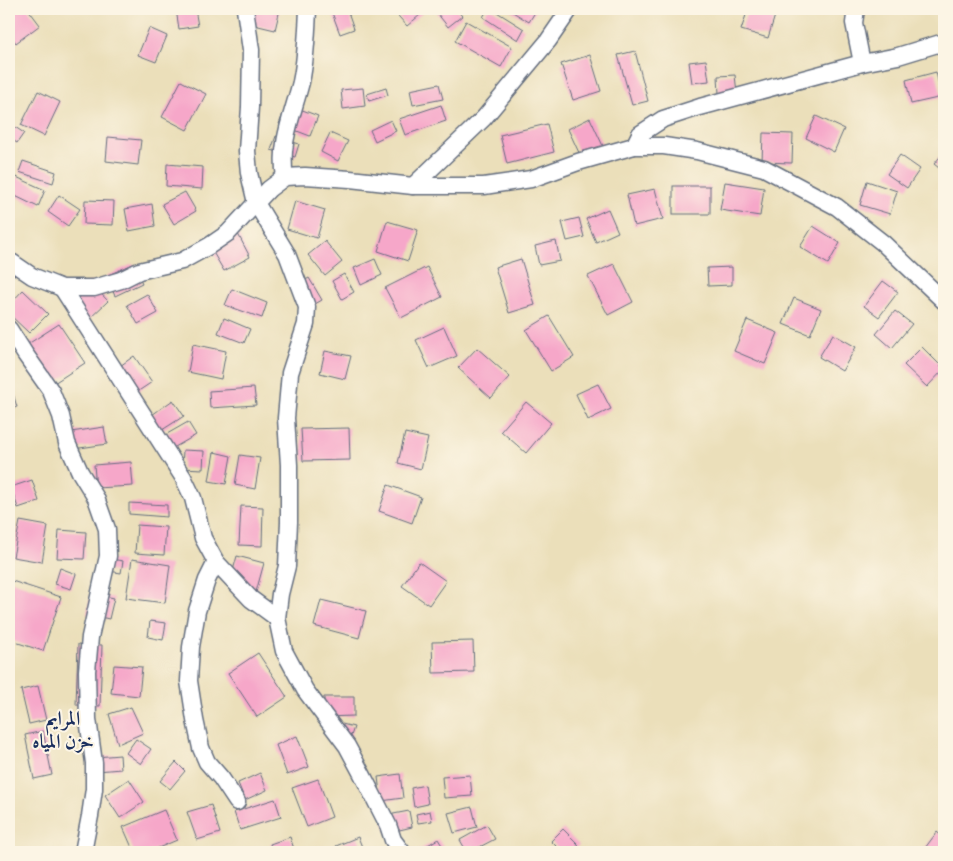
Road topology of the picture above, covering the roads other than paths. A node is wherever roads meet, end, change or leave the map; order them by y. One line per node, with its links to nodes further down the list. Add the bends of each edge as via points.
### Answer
1 (245, 9): 10 (street, via 251,50 247,151)
2 (308, 9): 8 (street, via 301,80 285,140)
3 (570, 9): 9 (street, via 548,41 484,118)
4 (856, 9): 6 (street, via 854,23)
5 (944, 42): 6 (street)
6 (862, 63): 7 (street, via 663,119 640,134)
7 (634, 146): 9 (street, via 531,179 484,186); 13 (street, via 697,151 764,168 837,208 883,243)
8 (285, 177): 9 (street, via 323,177); 10 (street)
9 (413, 186)
10 (256, 203): 12 (street, via 228,233 182,261 139,271 94,288); 16 (street, via 287,254 306,307 306,324 290,373 286,418 288,557)
11 (9, 262): 12 (street)
12 (62, 288): 15 (street, via 183,477 194,498 203,538)
13 (944, 301)
14 (9, 329): 18 (street, via 51,391 67,443 96,498 107,529 108,556 90,637 87,671 94,788)
15 (216, 562): 16 (street, via 251,599); 17 (street, via 197,611 189,681 201,748 207,762)
16 (277, 618): 19 (street, via 284,651 305,690 347,746)
17 (237, 802)
18 (83, 852)
19 (402, 852)

